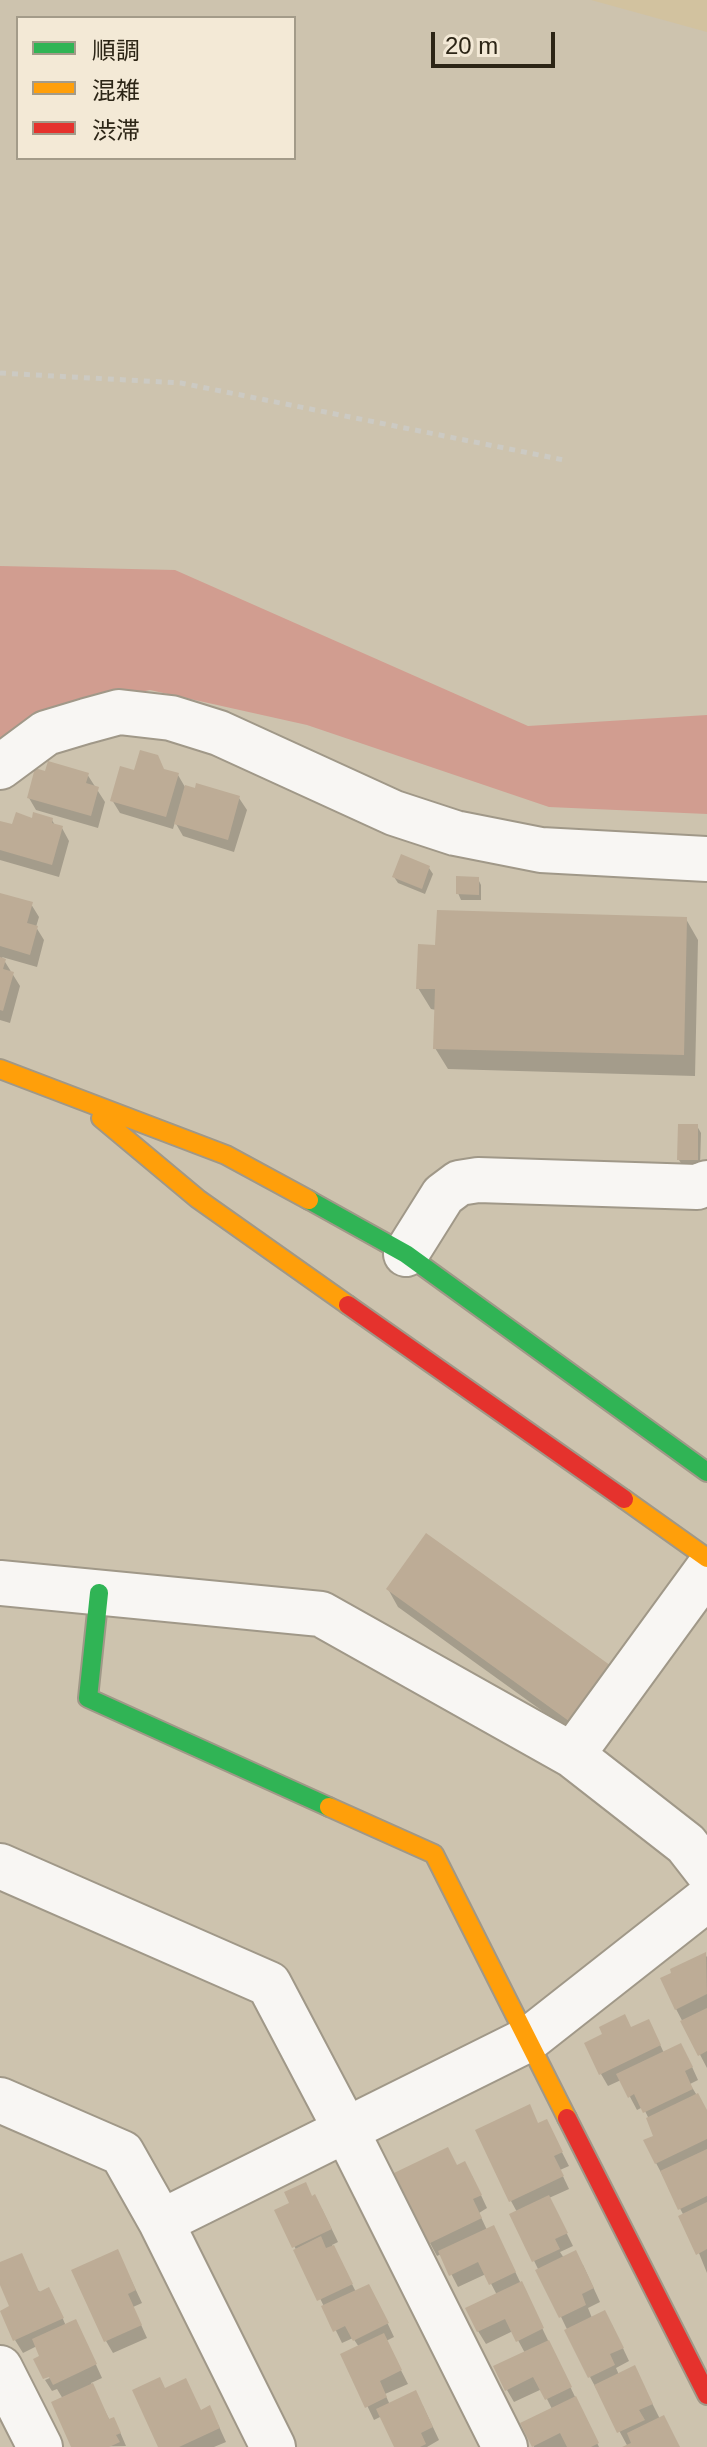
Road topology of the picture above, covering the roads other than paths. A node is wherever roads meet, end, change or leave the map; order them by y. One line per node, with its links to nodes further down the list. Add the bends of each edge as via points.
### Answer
1 (0, 767): 2 (street, via 46,733 86,721 119,712 171,718 219,733 394,813 455,833 541,850)
2 (707, 859)
3 (0, 1069): 4 (street)
4 (71, 1094): 6 (street, via 226,1155); 8 (street, via 198,1199)
5 (707, 1183): 6 (street, via 459,1183 443,1195)
6 (406, 1254): 7 (street)
7 (707, 1472)
8 (707, 1558)
9 (707, 1570): 12 (street)
10 (0, 1583): 11 (street)
11 (99, 1593): 12 (street, via 321,1614); 16 (street, via 88,1698 434,1854)
12 (572, 1755): 14 (street, via 686,1844)
13 (0, 1866): 18 (street, via 269,1984)
14 (707, 1871)
15 (707, 1899): 16 (street)
16 (529, 2039): 18 (street); 21 (street)
17 (0, 2100): 19 (street, via 122,2153)
18 (346, 2130): 19 (street); 24 (street)
19 (161, 2222): 23 (street)
20 (0, 2368): 22 (street)
21 (707, 2395)
22 (40, 2447)
23 (273, 2447)
24 (505, 2447)

